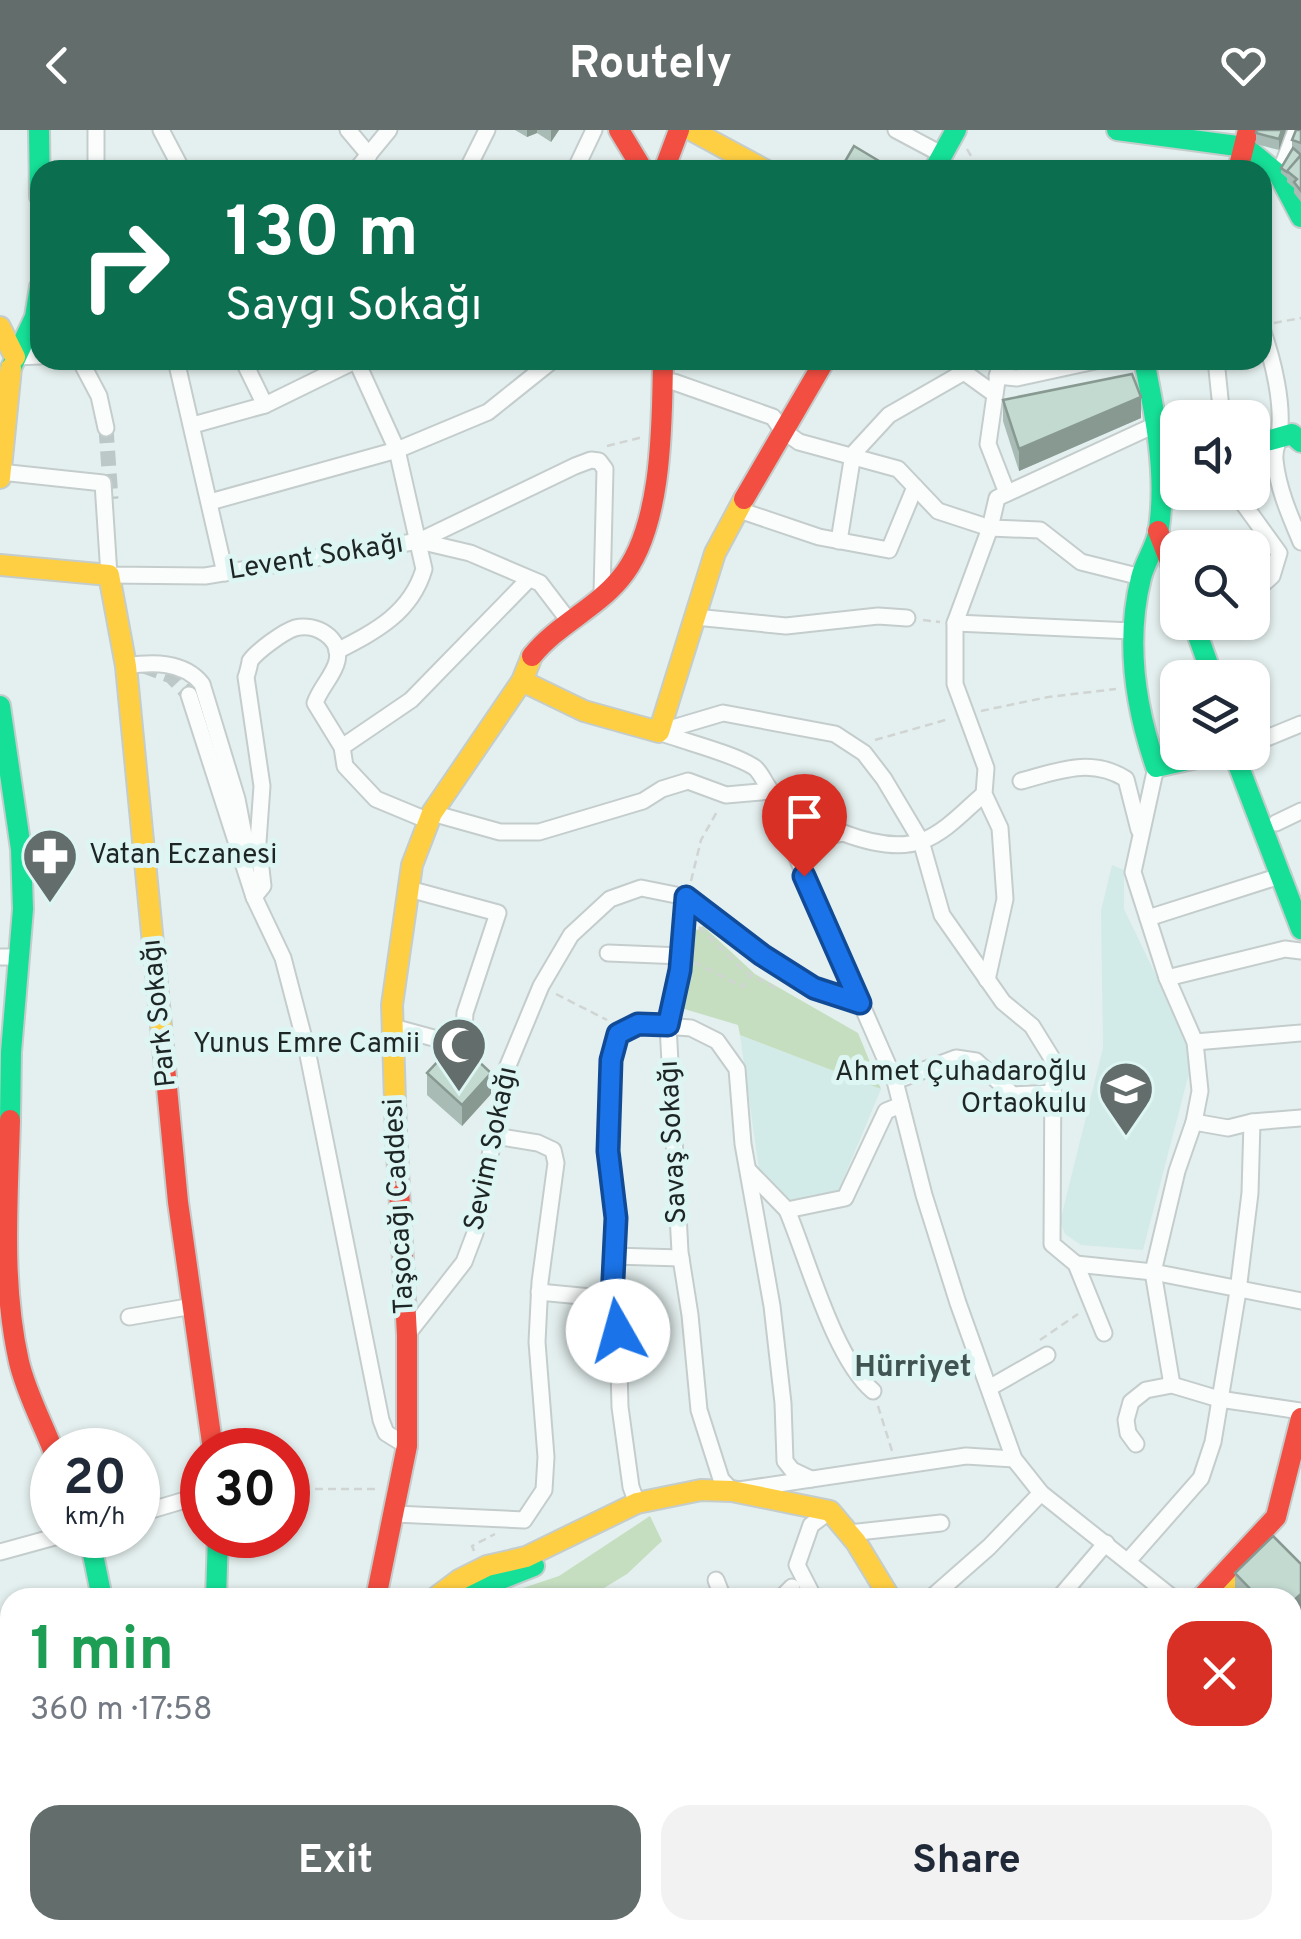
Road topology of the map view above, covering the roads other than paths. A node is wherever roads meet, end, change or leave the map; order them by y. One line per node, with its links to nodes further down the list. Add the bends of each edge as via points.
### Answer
1 (39, 130): 17 (street)
2 (96, 130): 18 (street)
3 (348, 130): 16 (street)
4 (389, 130): 16 (street)
5 (487, 130): 21 (street)
6 (594, 130): 22 (street)
7 (619, 130): 23 (street)
8 (679, 130): 24 (street)
9 (691, 130): 25 (street)
10 (896, 130): 26 (street)
11 (956, 130): 27 (street)
12 (1118, 130): 15 (street)
13 (1296, 130): 30 (street)
14 (168, 133): 19 (street)
15 (1247, 139): 28 (street)
16 (368, 155): 20 (street)
17 (39, 160)
18 (96, 160)
19 (178, 160)
20 (364, 160)
21 (472, 160)
22 (580, 160)
23 (637, 160)
24 (668, 160)
25 (746, 160)
26 (936, 160)
27 (940, 160)
28 (1266, 160)
29 (1272, 167): 30 (street)
30 (1279, 175): 31 (street)
31 (1301, 217)
32 (0, 327): 36 (street)
33 (30, 328): 36 (street)
34 (1272, 356): 60 (street)
35 (30, 358): 36 (street)
36 (13, 362): 58 (street); 65 (street)
37 (85, 370): 56 (street)
38 (179, 370): 55 (street)
39 (248, 370): 53 (street)
40 (336, 370): 53 (street)
41 (361, 370): 63 (street)
42 (540, 370): 63 (street, via 488,412)
43 (662, 370): 85 (street, via 664,412 638,554)
44 (674, 370): 51 (street)
45 (819, 370): 57 (street)
46 (954, 370): 64 (street, via 889,415)
47 (1054, 370): 50 (street)
48 (1146, 370): 54 (street)
49 (1217, 370): 52 (street)
50 (997, 376): 67 (street, via 988,444)
51 (674, 382): 57 (street, via 772,417); 93 (street, via 674,420 648,562 633,586)
52 (1220, 400)
53 (265, 405): 55 (street)
54 (1157, 424): 59 (street); 67 (street)
55 (193, 425): 68 (street)
56 (106, 428)
57 (782, 430): 64 (street, via 799,442); 69 (street)
58 (0, 431)
59 (1160, 436)
60 (1279, 436): 61 (street); 62 (street, via 1292,434); 77 (street, via 1276,463)
61 (1270, 439)
62 (1301, 442)
63 (398, 450): 68 (street); 75 (street)
64 (853, 454): 66 (street, via 898,469); 74 (street)
65 (0, 474): 80 (street, via 103,483)
66 (915, 487): 71 (street, via 938,512); 74 (street, via 888,550)
67 (1007, 494): 71 (street, via 997,498)
68 (210, 502): 79 (street)
69 (738, 510): 74 (street); 86 (street)
70 (1162, 510): 72 (street)
71 (990, 528): 81 (street, via 1040,530 1081,562); 89 (street)
72 (1158, 532): 73 (street); 81 (street)
73 (1160, 537)
74 (839, 540)
75 (419, 541): 79 (street, Levent Sokağı); 84 (street, via 470,553); 85 (street, Levent Sokağı, via 575,466 599,461 605,469); 91 (street, via 424,569 408,604)
76 (1270, 541): 83 (street, via 1279,553)
77 (1301, 542)
78 (0, 565): 80 (street, Levent Sokağı)
79 (225, 573): 80 (street, Levent Sokağı)
80 (109, 575): 92 (street, Park Sokağı)
81 (1141, 576): 82 (street); 90 (street)
82 (1160, 577)
83 (1270, 578)
84 (529, 579): 88 (street, via 540,583); 99 (street, via 411,700)
85 (602, 594): 88 (street)
86 (694, 617): 87 (street, via 786,626); 97 (street)
87 (907, 618)
88 (569, 620): 93 (street, via 530,659)
89 (955, 623): 90 (street); 106 (street, via 955,684 986,768)
90 (1132, 630): 101 (street, via 1135,687)
91 (337, 651): 99 (street, via 316,703); 117 (street, via 330,636 313,627 292,629 250,662 246,677 262,786 263,886)
92 (126, 666): 113 (street, via 153,661 195,675 202,684 246,836); 150 (street, Park Sokağı)
93 (522, 681): 97 (street, via 584,711); 108 (street, Taşocağı Caddesi)
94 (189, 695): 113 (street)
95 (0, 706): 124 (street, via 24,909)
96 (1301, 724): 98 (street)
97 (659, 732): 105 (street, via 757,768); 112 (street, via 724,713 836,734 884,779)
98 (1270, 737)
99 (342, 747): 108 (street, via 345,766 376,799)
100 (1160, 766): 101 (street)
101 (1156, 767): 111 (street)
102 (1241, 770): 114 (street)
103 (1253, 770): 109 (street)
104 (1020, 781): 111 (street, via 1075,766 1109,769 1126,779)
105 (771, 791): 108 (street, via 726,795 688,781 539,832 500,832); 110 (street)
106 (984, 794): 112 (street); 126 (street, via 1000,828 1004,898)
107 (1301, 811): 109 (street)
108 (431, 817): 115 (street, Taşocağı Caddesi, via 412,864)
109 (1276, 824): 116 (street)
110 (843, 833): 112 (street, via 894,845); 127 (street, via 790,844)
111 (1140, 834): 119 (street, via 1132,872)
112 (921, 841): 126 (street, via 942,915)
113 (246, 874): 117 (street)
114 (1283, 875): 119 (street); 120 (street)
115 (410, 889): 129 (street, Taşocağı Caddesi, via 398,941); 129 (street, via 498,912 465,1013 468,1052)
116 (1301, 889)
117 (254, 897): 163 (street, via 282,958 307,1050 381,1420 386,1434)
118 (686, 905): 123 (street, Savaş Sokağı); 127 (street, Sevim Sokağı, via 814,988); 139 (street, Sevim Sokağı, via 641,888 610,898 571,935 540,986 498,1086)
119 (1148, 918): 125 (street)
120 (1301, 928)
121 (1301, 951): 125 (street)
122 (608, 953): 123 (street)
123 (682, 956): 128 (street, Savaş Sokağı)
124 (9, 957): 132 (street)
125 (1167, 978): 131 (street)
126 (987, 980): 134 (street, via 1032,1026 1052,1060)
127 (860, 1003): 133 (street)
128 (668, 1025): 140 (street, via 717,1041 736,1068); 142 (street, via 638,1024 618,1034 611,1060); 143 (street, Savaş Sokağı)
129 (393, 1027): 153 (street, Taşocağı Caddesi)
130 (1301, 1032): 131 (street)
131 (1195, 1042): 137 (street, via 1200,1090)
132 (6, 1052): 160 (street, via 10,1320)
133 (895, 1082): 134 (street, via 956,1058 976,1061 1013,1096); 135 (street)
134 (1054, 1092): 144 (street, via 1052,1244)
135 (901, 1105): 141 (street, via 886,1110 845,1198); 156 (street)
136 (1301, 1118): 138 (street)
137 (1194, 1122): 138 (street, via 1228,1128); 145 (street)
138 (1252, 1122): 146 (street)
139 (495, 1136): 147 (street, via 553,1150); 153 (street, Sevim Sokağı, via 464,1262)
140 (750, 1172): 141 (street); 165 (street, via 772,1306)
141 (788, 1210): 157 (street, via 838,1340)
142 (613, 1256): 143 (street); 148 (street)
143 (681, 1258): 169 (street, Savaş Sokağı, via 699,1410 716,1466)
144 (1076, 1264): 145 (street); 152 (street)
145 (1153, 1272): 146 (street); 155 (street)
146 (1238, 1291): 149 (street); 158 (street)
147 (539, 1292): 148 (street); 173 (street, via 546,1457 544,1490 532,1511 524,1520)
148 (612, 1299): 171 (street, via 620,1407)
149 (1301, 1301)
150 (193, 1306): 151 (street); 161 (street, Park Sokağı)
151 (130, 1316)
152 (1104, 1332)
153 (407, 1335): 163 (street, Taşocağı Caddesi)
154 (1047, 1355): 156 (street)
155 (1172, 1385): 158 (street); 162 (street, via 1146,1390 1131,1402 1126,1420)
156 (989, 1388): 164 (street)
157 (873, 1390)
158 (1219, 1398): 159 (street); 181 (street, via 1202,1478)
159 (1300, 1422): 194 (street, via 1276,1517)
160 (45, 1428)
161 (210, 1428)
162 (1136, 1444)
163 (408, 1446): 173 (street, Taşocağı Caddesi)
164 (1014, 1459): 167 (street, via 966,1456); 170 (street)
165 (785, 1460): 167 (street); 168 (street)
166 (1301, 1470): 195 (street, via 1278,1534)
167 (811, 1479): 168 (street)
168 (758, 1486): 169 (street)
169 (732, 1490): 171 (street); 172 (street)
170 (1040, 1493): 176 (street); 191 (street)
171 (637, 1503): 186 (street); 187 (street, via 558,1557)
172 (830, 1511): 175 (street); 189 (street, via 811,1525 797,1566)
173 (395, 1514): 185 (street, Taşocağı Caddesi)
174 (941, 1523): 175 (street)
175 (849, 1533): 190 (street)
176 (1106, 1542): 181 (street); 192 (street)
177 (30, 1544): 178 (street)
178 (0, 1552)
179 (94, 1558): 183 (street)
180 (217, 1558): 184 (street)
181 (1128, 1561): 193 (street)
182 (716, 1580): 188 (street)
183 (100, 1588)
184 (216, 1588)
185 (378, 1588)
186 (448, 1588)
187 (471, 1588)
188 (719, 1588)
189 (809, 1588)
190 (884, 1588)
191 (942, 1588)
192 (1067, 1588)
193 (1161, 1588)
194 (1210, 1588)
195 (1231, 1588)

